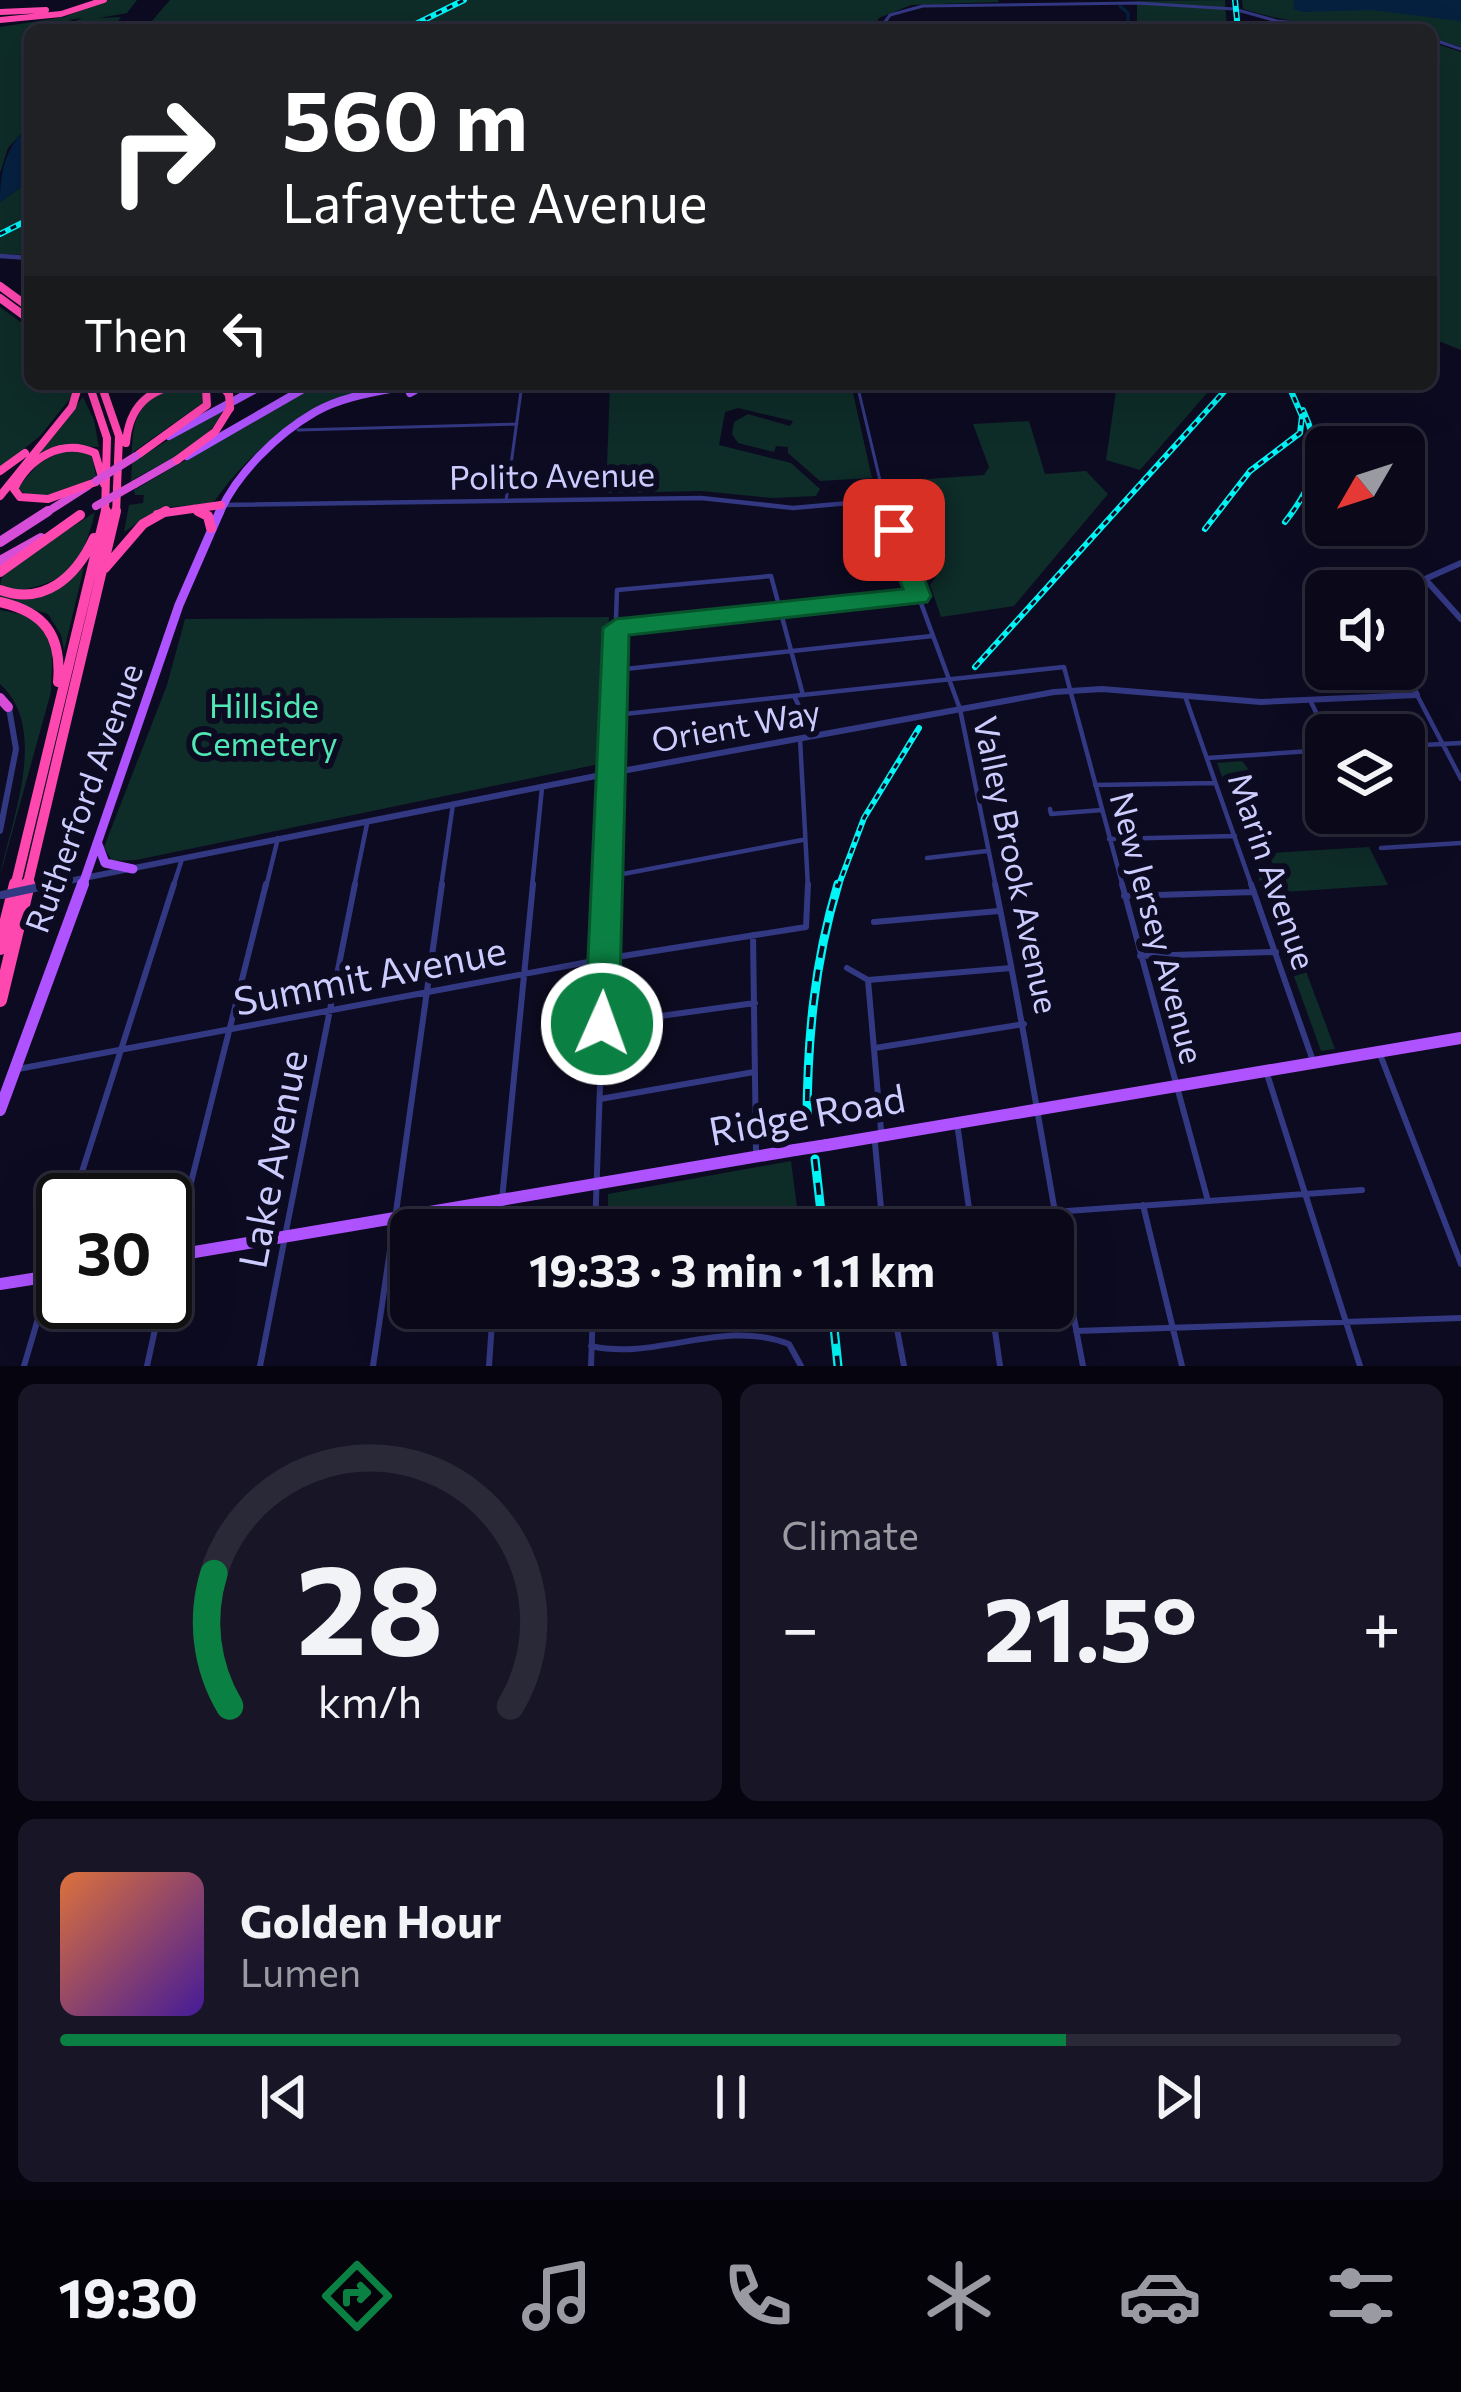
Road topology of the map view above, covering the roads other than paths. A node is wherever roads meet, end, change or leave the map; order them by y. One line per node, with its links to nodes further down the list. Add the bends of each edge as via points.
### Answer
1 (95, 1): 2 (highway, via 58,17)
2 (0, 17)
3 (882, 24): 4 (street, via 910,8 1138,3)
4 (1304, 24)
5 (78, 390): 18 (highway)
6 (91, 390): 29 (highway, via 107,438)
7 (103, 390): 24 (highway)
8 (155, 390): 24 (highway, via 135,406)
9 (206, 390): 23 (highway, via 207,405)
10 (226, 390): 25 (highway, bridge, via 230,408 215,432)
11 (254, 390): 23 (main road)
12 (302, 390): 25 (main road)
13 (391, 390): 22 (main road, via 325,406)
14 (412, 390): 17 (main road)
15 (521, 390): 19 (street)
16 (858, 390): 30 (street, Valley Brook Avenue)
17 (316, 417): 20 (street); 21 (main road)
18 (59, 423): 26 (highway); 28 (highway)
19 (517, 424): 20 (street); 31 (street)
20 (326, 426): 21 (street)
21 (298, 430): 22 (main road)
22 (278, 442): 32 (main road, Rutherford Avenue)
23 (138, 455): 27 (highway, bridge)
24 (121, 460): 40 (highway)
25 (177, 460): 34 (highway, bridge)
26 (0, 471)
27 (96, 482): 29 (highway, via 40,500 14,488 44,456 81,446 96,454); 37 (highway)
28 (0, 496)
29 (107, 499): 35 (highway)
30 (883, 500): 31 (street, Polito Avenue, via 793,508 701,498); 44 (street, Valley Brook Avenue)
31 (506, 501): 32 (street, Polito Avenue)
32 (221, 505): 33 (highway); 36 (main road, Rutherford Avenue)
33 (179, 507): 36 (highway, via 203,512); 40 (highway, via 140,523)
34 (80, 515): 38 (highway); 41 (highway)
35 (104, 517): 43 (highway, via 62,583 29,596); 55 (highway)
36 (212, 528): 86 (main road, Rutherford Avenue)
37 (0, 542)
38 (0, 561)
39 (1461, 563): 42 (street)
40 (103, 571): 110 (highway)
41 (0, 572)
42 (1426, 579): 47 (street)
43 (0, 590)
44 (918, 596): 46 (street); 49 (street, Valley Brook Avenue)
45 (0, 604): 55 (highway, via 37,612 55,632)
46 (782, 611): 48 (street); 48 (street, via 772,575 617,590); 50 (street)
47 (1461, 619)
48 (616, 628): 51 (street)
49 (932, 636): 50 (street); 52 (street, Valley Brook Avenue)
50 (792, 652): 51 (street); 57 (street)
51 (615, 670): 64 (street)
52 (949, 680): 54 (street, New Jersey Avenue, via 1064,667); 57 (street); 62 (street, Valley Brook Avenue)
53 (1415, 690): 56 (street)
54 (1070, 691): 59 (street, Orient Way); 62 (street, Orient Way); 75 (street, New Jersey Avenue)
55 (62, 693): 101 (highway)
56 (1417, 694): 61 (street, Orient Way); 68 (street)
57 (803, 695): 58 (street)
58 (794, 696): 64 (street); 65 (street)
59 (1185, 696): 61 (street, Orient Way); 71 (street, Marin Avenue)
60 (3, 700): 81 (street, via 16,754)
61 (1310, 700): 63 (street)
62 (960, 709): 65 (street, Orient Way); 89 (street, Valley Brook Avenue)
63 (1317, 714)
64 (615, 715): 72 (street)
65 (814, 736): 66 (street, Orient Way)
66 (800, 739): 72 (street, Orient Way); 85 (street)
67 (1461, 743): 68 (street)
68 (1443, 744): 69 (street); 73 (street)
69 (1425, 745)
70 (1305, 751): 71 (street)
71 (1207, 758): 74 (street, Marin Avenue)
72 (610, 773): 76 (street, Orient Way); 93 (street)
73 (1461, 779)
74 (1216, 783): 75 (street); 82 (street, Marin Avenue)
75 (1095, 785): 79 (street, New Jersey Avenue)
76 (542, 787): 77 (street, Orient Way); 107 (street)
77 (453, 805): 80 (street, Orient Way); 109 (street)
78 (1050, 809): 79 (street)
79 (1102, 810): 84 (street, New Jersey Avenue)
80 (368, 821): 83 (street, Orient Way); 112 (street, Lake Avenue)
81 (0, 831)
82 (1235, 836): 84 (street); 95 (street, Marin Avenue)
83 (278, 838): 91 (street, Orient Way); 115 (street)
84 (1109, 839): 97 (street, New Jersey Avenue)
85 (805, 840): 93 (street); 100 (street, Summit Avenue, via 806,927)
86 (98, 843): 92 (main road, via 105,863); 94 (main road, Rutherford Avenue)
87 (1461, 843): 88 (street)
88 (1381, 848)
89 (988, 851): 90 (street); 98 (street, Valley Brook Avenue)
90 (927, 858)
91 (182, 859): 92 (street, Orient Way); 118 (street)
92 (133, 868): 94 (street, Orient Way)
93 (607, 877): 104 (street)
94 (85, 878): 96 (street, Orient Way, bridge); 121 (main road, Rutherford Avenue)
95 (1254, 892): 97 (street); 102 (street, Marin Avenue)
96 (1, 895)
97 (1124, 896): 103 (street, New Jersey Avenue)
98 (1001, 910): 99 (street); 106 (street, Valley Brook Avenue)
99 (874, 922)
100 (753, 934): 104 (street, Summit Avenue); 111 (street)
101 (0, 948)
102 (1276, 952): 103 (street); 120 (street, Marin Avenue)
103 (1140, 956): 124 (street, New Jersey Avenue)
104 (604, 959): 107 (street, Summit Avenue); 113 (street)
105 (847, 968): 108 (street)
106 (1012, 968): 108 (street); 114 (street, Valley Brook Avenue)
107 (526, 974): 109 (street, Summit Avenue); 136 (street)
108 (868, 980): 117 (street)
109 (427, 992): 112 (street, Summit Avenue); 139 (street)
110 (0, 1000)
111 (755, 1003): 113 (street); 123 (street)
112 (330, 1010): 115 (street, Summit Avenue); 148 (street, Lake Avenue)
113 (602, 1024): 125 (street)
114 (1024, 1024): 117 (street); 126 (street, Valley Brook Avenue)
115 (230, 1030): 118 (street, Summit Avenue); 132 (street)
116 (1461, 1038): 119 (main road, Ridge Road)
117 (874, 1048): 129 (street)
118 (119, 1052): 121 (street, Summit Avenue); 131 (street)
119 (1379, 1052): 120 (main road, Ridge Road); 151 (street)
120 (1314, 1063): 122 (main road, Ridge Road)
121 (16, 1069): 127 (main road, Rutherford Avenue)
122 (1266, 1071): 124 (main road, Ridge Road); 135 (street)
123 (755, 1072): 125 (street); 130 (street)
124 (1174, 1087): 126 (main road, Ridge Road); 137 (street, New Jersey Avenue)
125 (600, 1099): 133 (street)
126 (1040, 1109): 128 (main road, Ridge Road); 145 (street, Valley Brook Avenue)
127 (0, 1110)
128 (957, 1123): 129 (main road, Ridge Road); 144 (street)
129 (878, 1136): 130 (main road, Ridge Road, bridge); 143 (street)
130 (756, 1157): 133 (main road, Ridge Road)
131 (82, 1173)
132 (191, 1173)
133 (597, 1184): 136 (main road, Ridge Road); 142 (street)
134 (1362, 1190): 135 (street)
135 (1305, 1194): 137 (street); 156 (street)
136 (502, 1200): 140 (main road, Ridge Road); 141 (street)
137 (1208, 1201): 138 (street)
138 (1143, 1205): 146 (street); 157 (street)
139 (395, 1209)
140 (451, 1209)
141 (501, 1209)
142 (596, 1209)
143 (882, 1209)
144 (969, 1209)
145 (1052, 1209)
146 (1074, 1210)
147 (390, 1220): 148 (main road, Ridge Road)
148 (285, 1238): 150 (main road, Ridge Road); 168 (street, Lake Avenue)
149 (390, 1247): 169 (street)
150 (192, 1252)
151 (1461, 1264)
152 (36, 1278): 153 (main road)
153 (0, 1284)
154 (1461, 1318): 156 (street)
155 (1074, 1321): 164 (street, Valley Brook Avenue)
156 (1346, 1322): 157 (street); 177 (street)
157 (1172, 1328): 164 (street); 176 (street)
158 (37, 1329): 166 (street)
159 (155, 1329): 167 (street)
160 (492, 1329): 170 (street)
161 (592, 1329): 165 (street)
162 (897, 1329): 173 (street)
163 (995, 1329): 174 (street)
164 (1076, 1331): 175 (street, Valley Brook Avenue)
165 (592, 1346): 171 (street); 172 (street, via 621,1353 710,1334 771,1338 789,1344)
166 (24, 1366)
167 (147, 1366)
168 (260, 1366)
169 (373, 1366)
170 (489, 1366)
171 (591, 1366)
172 (801, 1366)
173 (904, 1366)
174 (1000, 1366)
175 (1082, 1366)
176 (1181, 1366)
177 (1360, 1366)

